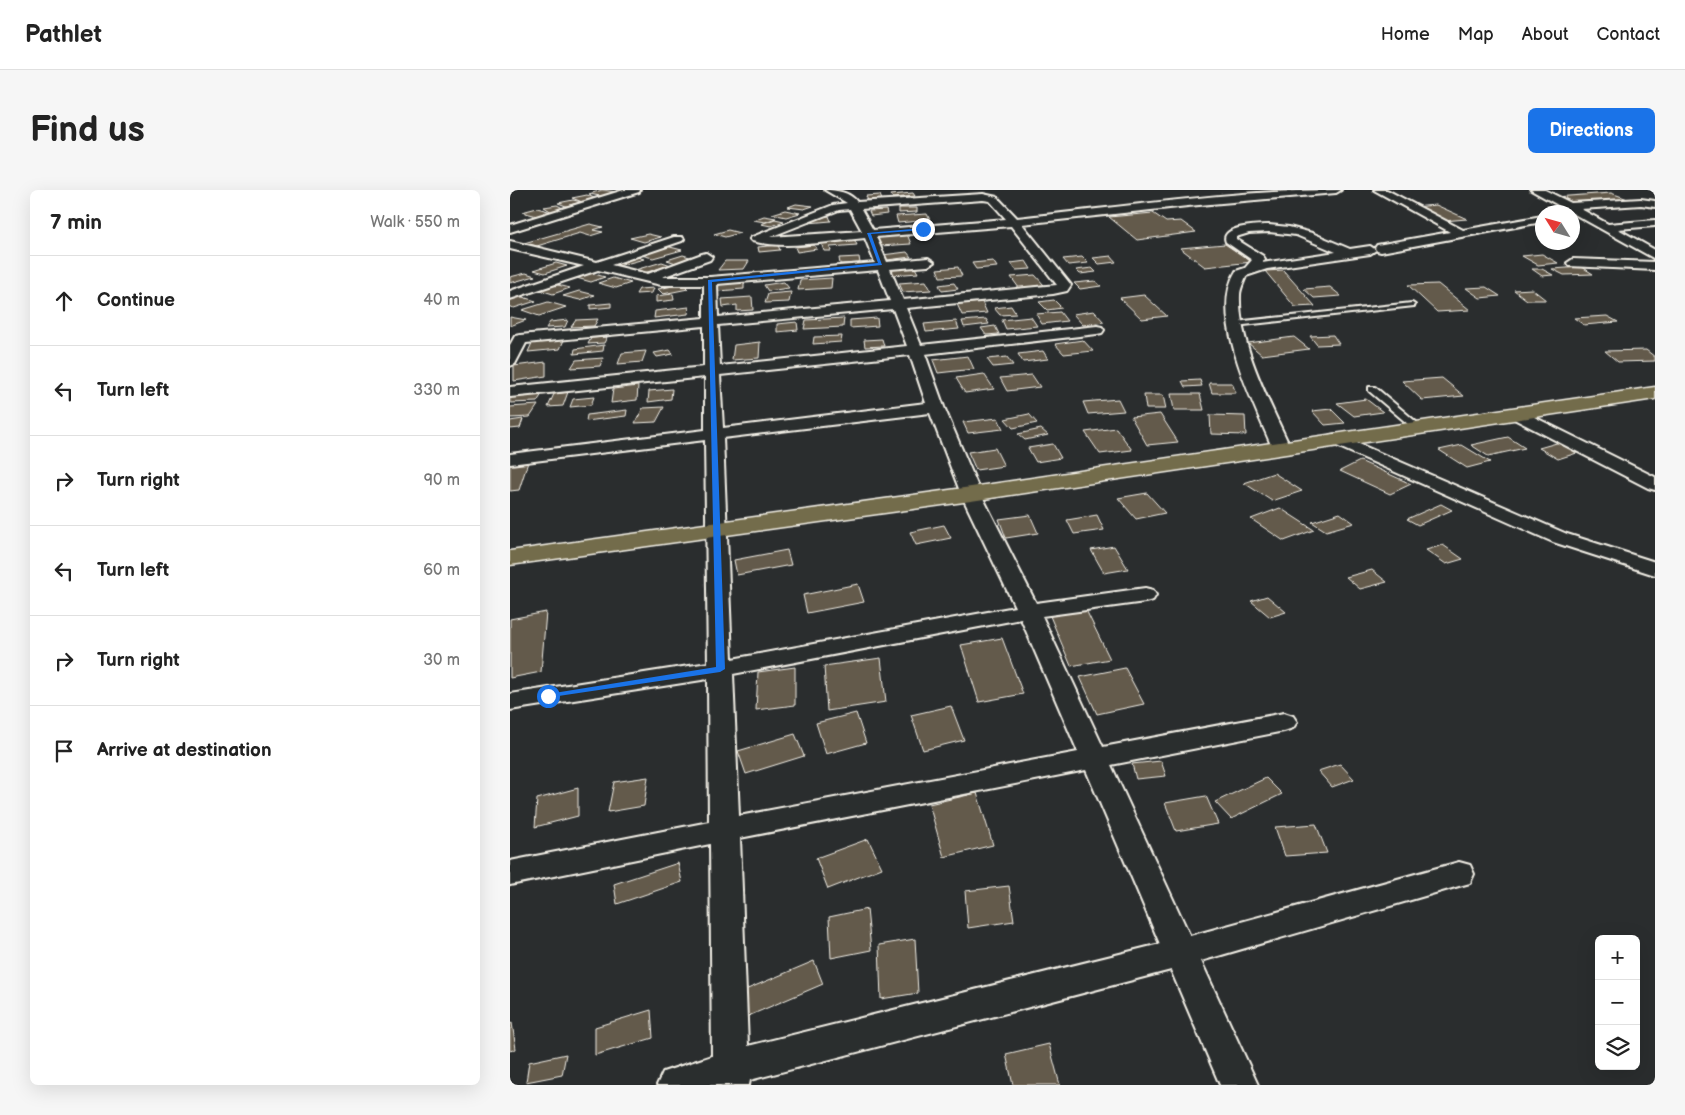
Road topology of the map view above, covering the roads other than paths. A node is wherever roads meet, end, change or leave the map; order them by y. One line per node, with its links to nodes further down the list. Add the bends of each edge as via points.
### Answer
1 (635, 190): 17 (street)
2 (830, 190): 6 (street)
3 (1336, 190): 14 (street)
4 (1379, 190): 19 (street)
5 (1536, 190): 8 (street)
6 (858, 200): 14 (street, via 989,198); 18 (street); 18 (street, via 756,239 782,241)
7 (1655, 204): 9 (street)
8 (1565, 205)
9 (1598, 205): 10 (street); 11 (street)
10 (1580, 210)
11 (1580, 210)
12 (1580, 213): 16 (street)
13 (1535, 220): 19 (street)
14 (1014, 222): 18 (street); 33 (street, via 1064,284 1062,288)
15 (1655, 224): 16 (street)
16 (1607, 227): 23 (street)
17 (510, 230)
18 (869, 233): 26 (street)
19 (1462, 234): 22 (street)
20 (678, 239): 27 (street)
21 (510, 245): 27 (street)
22 (1348, 254): 30 (street); 30 (street, via 1294,231 1262,229 1237,232 1231,235 1230,240 1258,259)
23 (1655, 255)
24 (928, 262): 26 (street)
25 (1573, 263): 28 (street)
26 (880, 264): 29 (street); 33 (street)
27 (599, 266): 31 (street); 32 (street)
28 (1655, 266)
29 (708, 269): 31 (street); 31 (street, via 661,281); 35 (street)
30 (1250, 270): 36 (street, via 1240,274 1233,293)
31 (646, 278)
32 (510, 295)
33 (897, 305): 35 (street); 39 (street)
34 (1412, 305): 36 (lane)
35 (710, 323): 38 (street); 41 (street)
36 (1235, 324): 50 (street, via 1249,375)
37 (1097, 330): 39 (street)
38 (515, 336): 40 (street)
39 (916, 350): 41 (street); 45 (street)
40 (510, 361)
41 (711, 370): 43 (street); 48 (street)
42 (1372, 388): 47 (lane)
43 (510, 392)
44 (1655, 393): 46 (highway)
45 (936, 407): 48 (street); 53 (street)
46 (1520, 415): 47 (highway); 52 (street)
47 (1418, 428): 49 (highway)
48 (714, 433): 51 (street); 54 (street)
49 (1336, 439): 50 (highway); 56 (street, via 1560,538)
50 (1281, 448): 53 (highway)
51 (510, 459)
52 (1655, 484)
53 (971, 494): 54 (highway); 58 (street)
54 (717, 529): 55 (highway); 59 (street)
55 (510, 558)
56 (1655, 569)
57 (1145, 595): 58 (street)
58 (1028, 611): 59 (street); 62 (street)
59 (720, 669): 60 (street); 63 (street)
60 (510, 702)
61 (1284, 722): 62 (street)
62 (1095, 759): 63 (street); 66 (street)
63 (724, 830): 64 (street); 67 (street)
64 (510, 873)
65 (1459, 874): 66 (street)
66 (1181, 953): 67 (street); 69 (street)
67 (730, 1077): 68 (street)
68 (676, 1085)
69 (1239, 1085)

